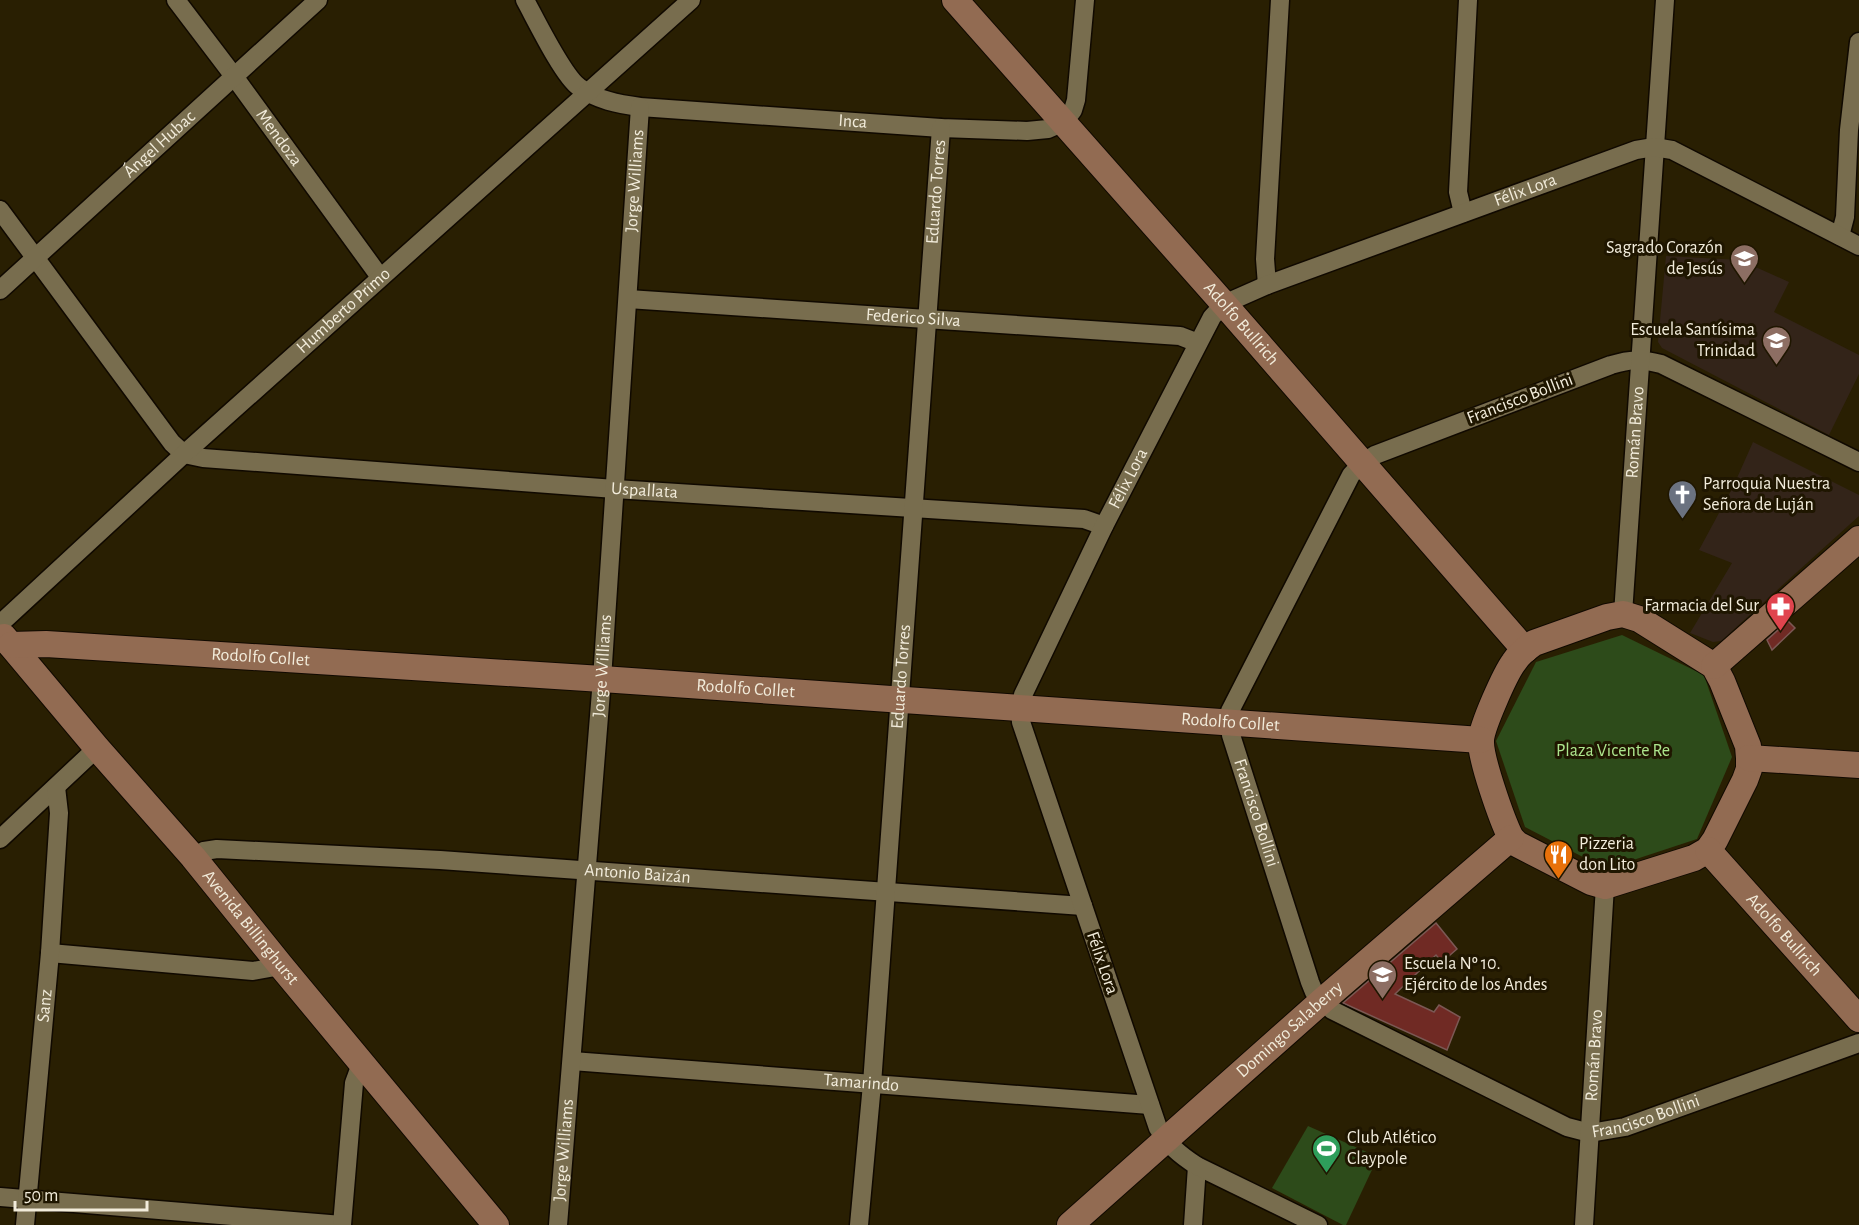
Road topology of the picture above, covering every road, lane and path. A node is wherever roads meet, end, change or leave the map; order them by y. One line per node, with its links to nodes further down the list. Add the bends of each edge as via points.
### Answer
1 (176, 0): 11 (street, Mendoza)
2 (318, 0): 11 (street, Ángel Hubac)
3 (525, 0): 12 (street, via 570,80)
4 (691, 0): 12 (street, Humberto Primo)
5 (955, 0): 14 (street, Adolfo Bullrich)
6 (1085, 0): 14 (street, via 1077,100)
7 (1280, 0): 23 (street, via 1265,259)
8 (1468, 0): 18 (street, via 1458,192)
9 (1665, 0): 16 (street, Román Bravo)
10 (1859, 42): 19 (street, via 1845,217)
11 (233, 75): 21 (street, Ángel Hubac); 22 (street, Mendoza)
12 (587, 93): 13 (street, Inca); 22 (street, Humberto Primo)
13 (640, 107): 15 (street, Inca); 25 (street, Jorge Williams)
14 (1064, 122): 15 (street, Inca, via 1048,129 1027,131); 26 (street, Adolfo Bullrich)
15 (941, 128): 27 (street, Eduardo Torres)
16 (1654, 147): 18 (street, Félix Lora, via 1636,150); 19 (street, Félix Lora, via 1672,150); 29 (street, Román Bravo)
17 (0, 210): 21 (street)
18 (1463, 213): 23 (street, Félix Lora)
19 (1840, 236): 20 (street, Félix Lora)
20 (1859, 246)
21 (36, 258): 24 (street, Ángel Hubac); 30 (street)
22 (380, 278): 30 (street, Humberto Primo)
23 (1267, 285): 26 (street, Félix Lora)
24 (0, 290)
25 (628, 299): 27 (street, Federico Silva); 33 (street, Jorge Williams)
26 (1224, 304): 28 (street, Félix Lora); 32 (street, Adolfo Bullrich)
27 (927, 319): 28 (street, Federico Silva, via 1179,336); 34 (street, Eduardo Torres)
28 (1198, 343): 35 (street, Félix Lora)
29 (1640, 359): 31 (street, Francisco Bollini, via 1661,364); 32 (street, Francisco Bollini, via 1611,365); 37 (street, Román Bravo)
30 (184, 454): 33 (street, Uspallata); 38 (street, Humberto Primo)
31 (1859, 462)
32 (1362, 463): 39 (street, Adolfo Bullrich); 44 (street, Francisco Bollini, via 1351,475 1230,711)
33 (615, 489): 34 (street, Uspallata); 41 (street, Jorge Williams)
34 (912, 509): 35 (street, Uspallata, via 1084,519); 42 (street, Eduardo Torres)
35 (1104, 526): 43 (street, Félix Lora, via 1023,695)
36 (1859, 539): 40 (street)
37 (1623, 614): 39 (street, via 1534,643); 40 (street, via 1639,619)
38 (4, 634): 41 (street, Rodolfo Collet, via 46,644); 46 (street, Avenida Billinghurst)
39 (1525, 650): 45 (street, via 1513,663)
40 (1714, 666): 47 (street, via 1748,746)
41 (602, 679): 42 (street, Rodolfo Collet); 54 (street, Jorge Williams)
42 (899, 699): 43 (street, Rodolfo Collet); 56 (street, Eduardo Torres)
43 (1020, 709): 44 (street, Rodolfo Collet); 57 (street, Félix Lora, via 1021,722)
44 (1229, 723): 45 (street, Rodolfo Collet); 60 (street, Francisco Bollini, via 1310,982)
45 (1481, 740): 50 (street)
46 (97, 748): 49 (street); 53 (street, Avenida Billinghurst)
47 (1749, 758): 48 (street); 52 (street, via 1745,780)
48 (1859, 765)
49 (56, 787): 51 (street); 58 (street, Sanz, via 59,813)
50 (1511, 838): 55 (street); 60 (street, Domingo Salaberry)
51 (0, 839)
52 (1708, 850): 55 (street); 61 (street, Adolfo Bullrich)
53 (193, 856): 54 (street, Antonio Baizán, via 217,849); 59 (street, Avenida Billinghurst)
54 (586, 872): 56 (street, Antonio Baizán); 64 (street, Jorge Williams)
55 (1605, 886): 67 (street, Román Bravo)
56 (885, 891): 57 (street, Antonio Baizán); 65 (street, Eduardo Torres)
57 (1083, 906): 66 (street, Félix Lora)
58 (50, 953): 59 (street, via 253,971); 71 (street, Sanz)
59 (281, 966): 63 (street, Avenida Billinghurst)
60 (1322, 1001): 67 (street, Francisco Bollini, via 1332,1010 1568,1127); 68 (street, Domingo Salaberry)
61 (1859, 1019)
62 (1859, 1043): 67 (street, Francisco Bollini, via 1625,1127)
63 (362, 1061): 73 (street, via 354,1083); 74 (street, Avenida Billinghurst)
64 (572, 1061): 65 (street, Tamarindo); 75 (street, Jorge Williams)
65 (872, 1084): 66 (street, Tamarindo); 76 (street, Eduardo Torres)
66 (1150, 1105): 68 (street, Félix Lora)
67 (1590, 1133): 80 (street, Román Bravo)
68 (1166, 1142): 69 (street, Félix Lora); 77 (street, Domingo Salaberry)
69 (1197, 1166): 78 (street); 79 (street, Félix Lora)
70 (0, 1197): 71 (street)
71 (27, 1199): 72 (street, Sanz); 73 (street)
72 (25, 1225)
73 (342, 1225)
74 (496, 1225)
75 (558, 1225)
76 (859, 1225)
77 (1070, 1225)
78 (1193, 1225)
79 (1318, 1225)
80 (1584, 1225)

